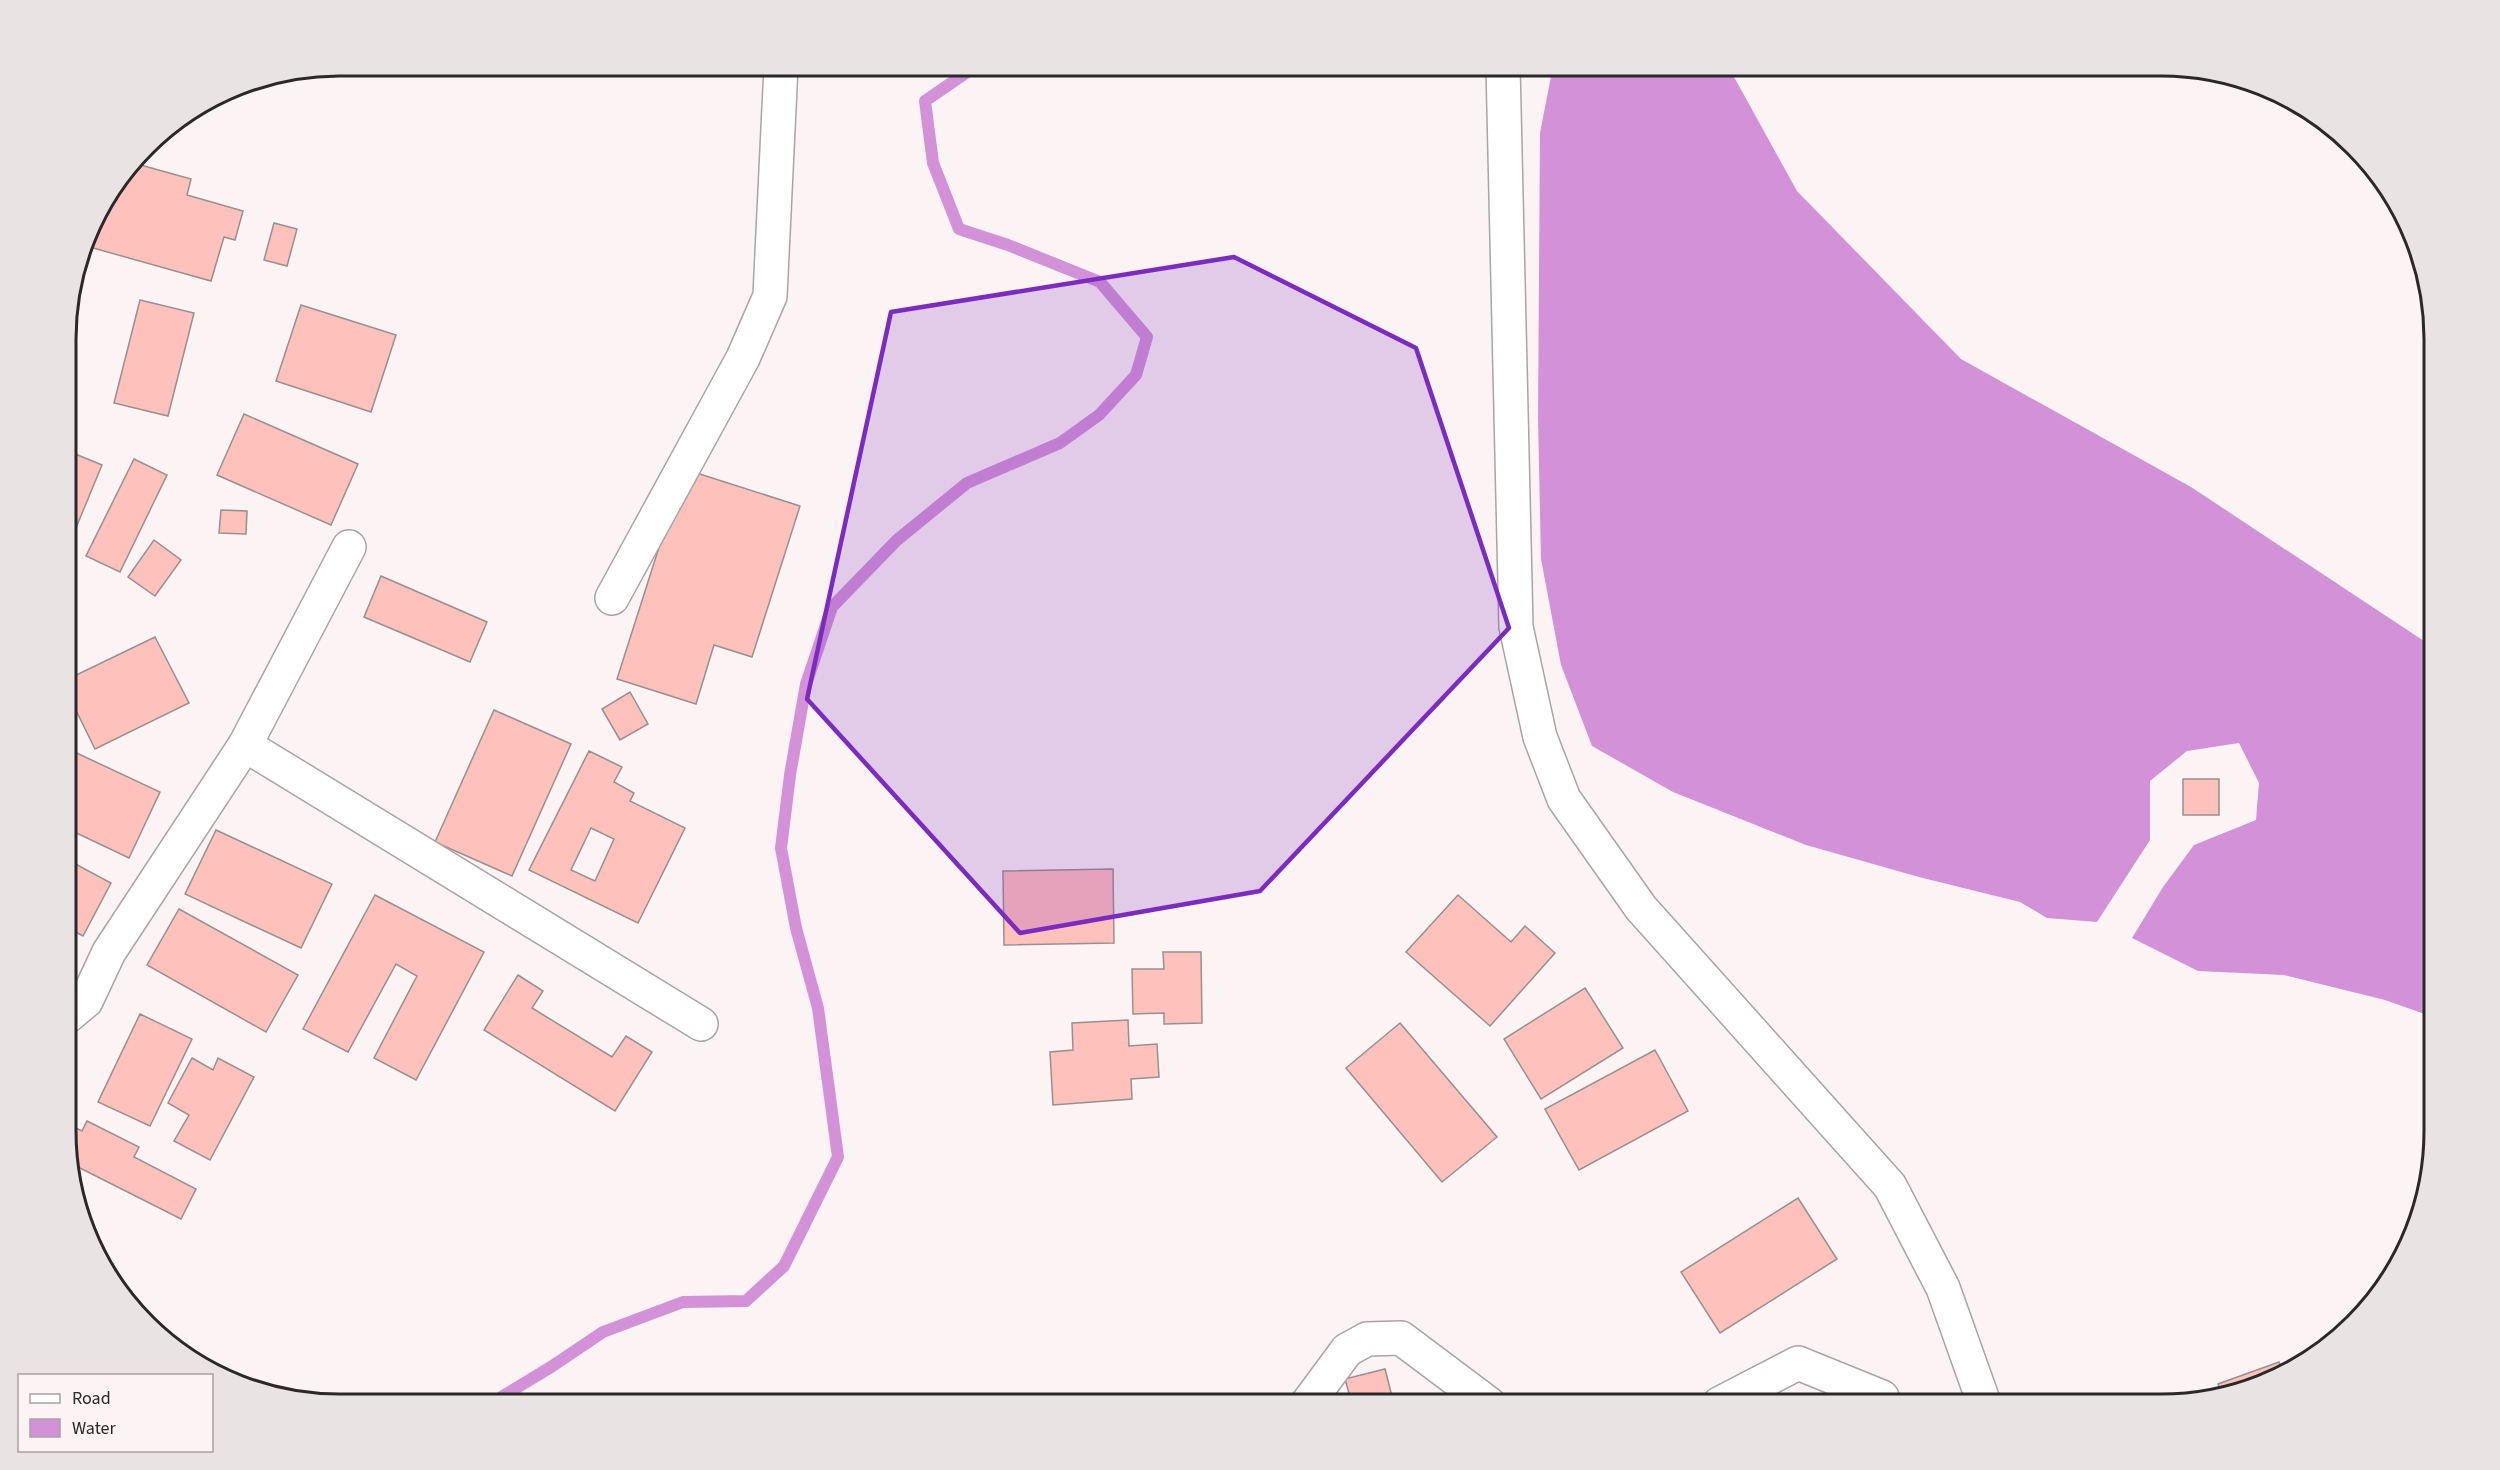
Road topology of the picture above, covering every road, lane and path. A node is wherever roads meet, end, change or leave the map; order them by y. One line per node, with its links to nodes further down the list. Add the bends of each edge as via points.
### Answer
1 (781, 76): 4 (street, via 770,296 743,358)
2 (1503, 76): 12 (street, via 1516,627 1540,737 1564,799 1641,908 1890,1186 1943,1288)
3 (349, 548): 5 (street)
4 (612, 598)
5 (245, 745): 6 (street, via 109,952 86,1001); 7 (street)
6 (76, 1009)
7 (701, 1024)
8 (1314, 1394): 9 (street, via 1347,1350 1367,1340 1401,1338)
9 (1476, 1394)
10 (1738, 1394): 11 (street, via 1798,1363)
11 (1875, 1394)
12 (1980, 1394)

